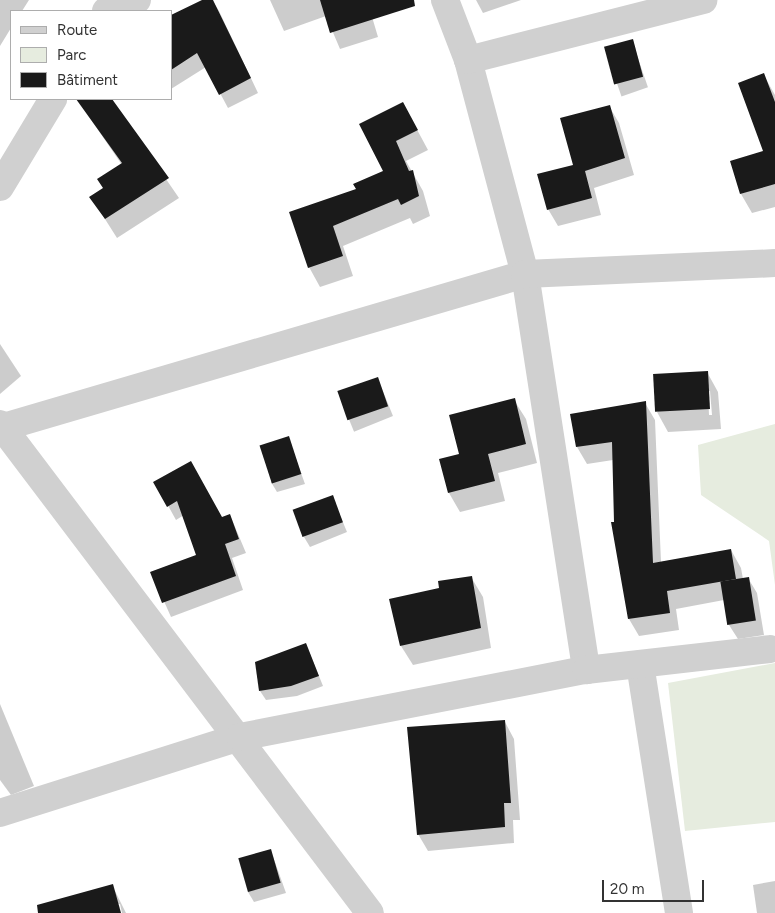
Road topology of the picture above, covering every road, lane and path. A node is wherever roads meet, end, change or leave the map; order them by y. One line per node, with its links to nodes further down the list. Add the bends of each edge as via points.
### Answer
1 (137, 0): 4 (street)
2 (445, 0): 5 (street)
3 (703, 0): 5 (street)
4 (109, 10)
5 (468, 60): 9 (street)
6 (53, 100): 7 (street)
7 (0, 187)
8 (775, 263): 9 (street)
9 (525, 274): 10 (street); 13 (street)
10 (1, 426): 14 (street)
11 (770, 649): 12 (street)
12 (640, 664): 13 (street); 17 (street)
13 (586, 670): 14 (street)
14 (240, 737): 15 (street); 16 (street)
15 (0, 813)
16 (370, 913)
17 (679, 913)

